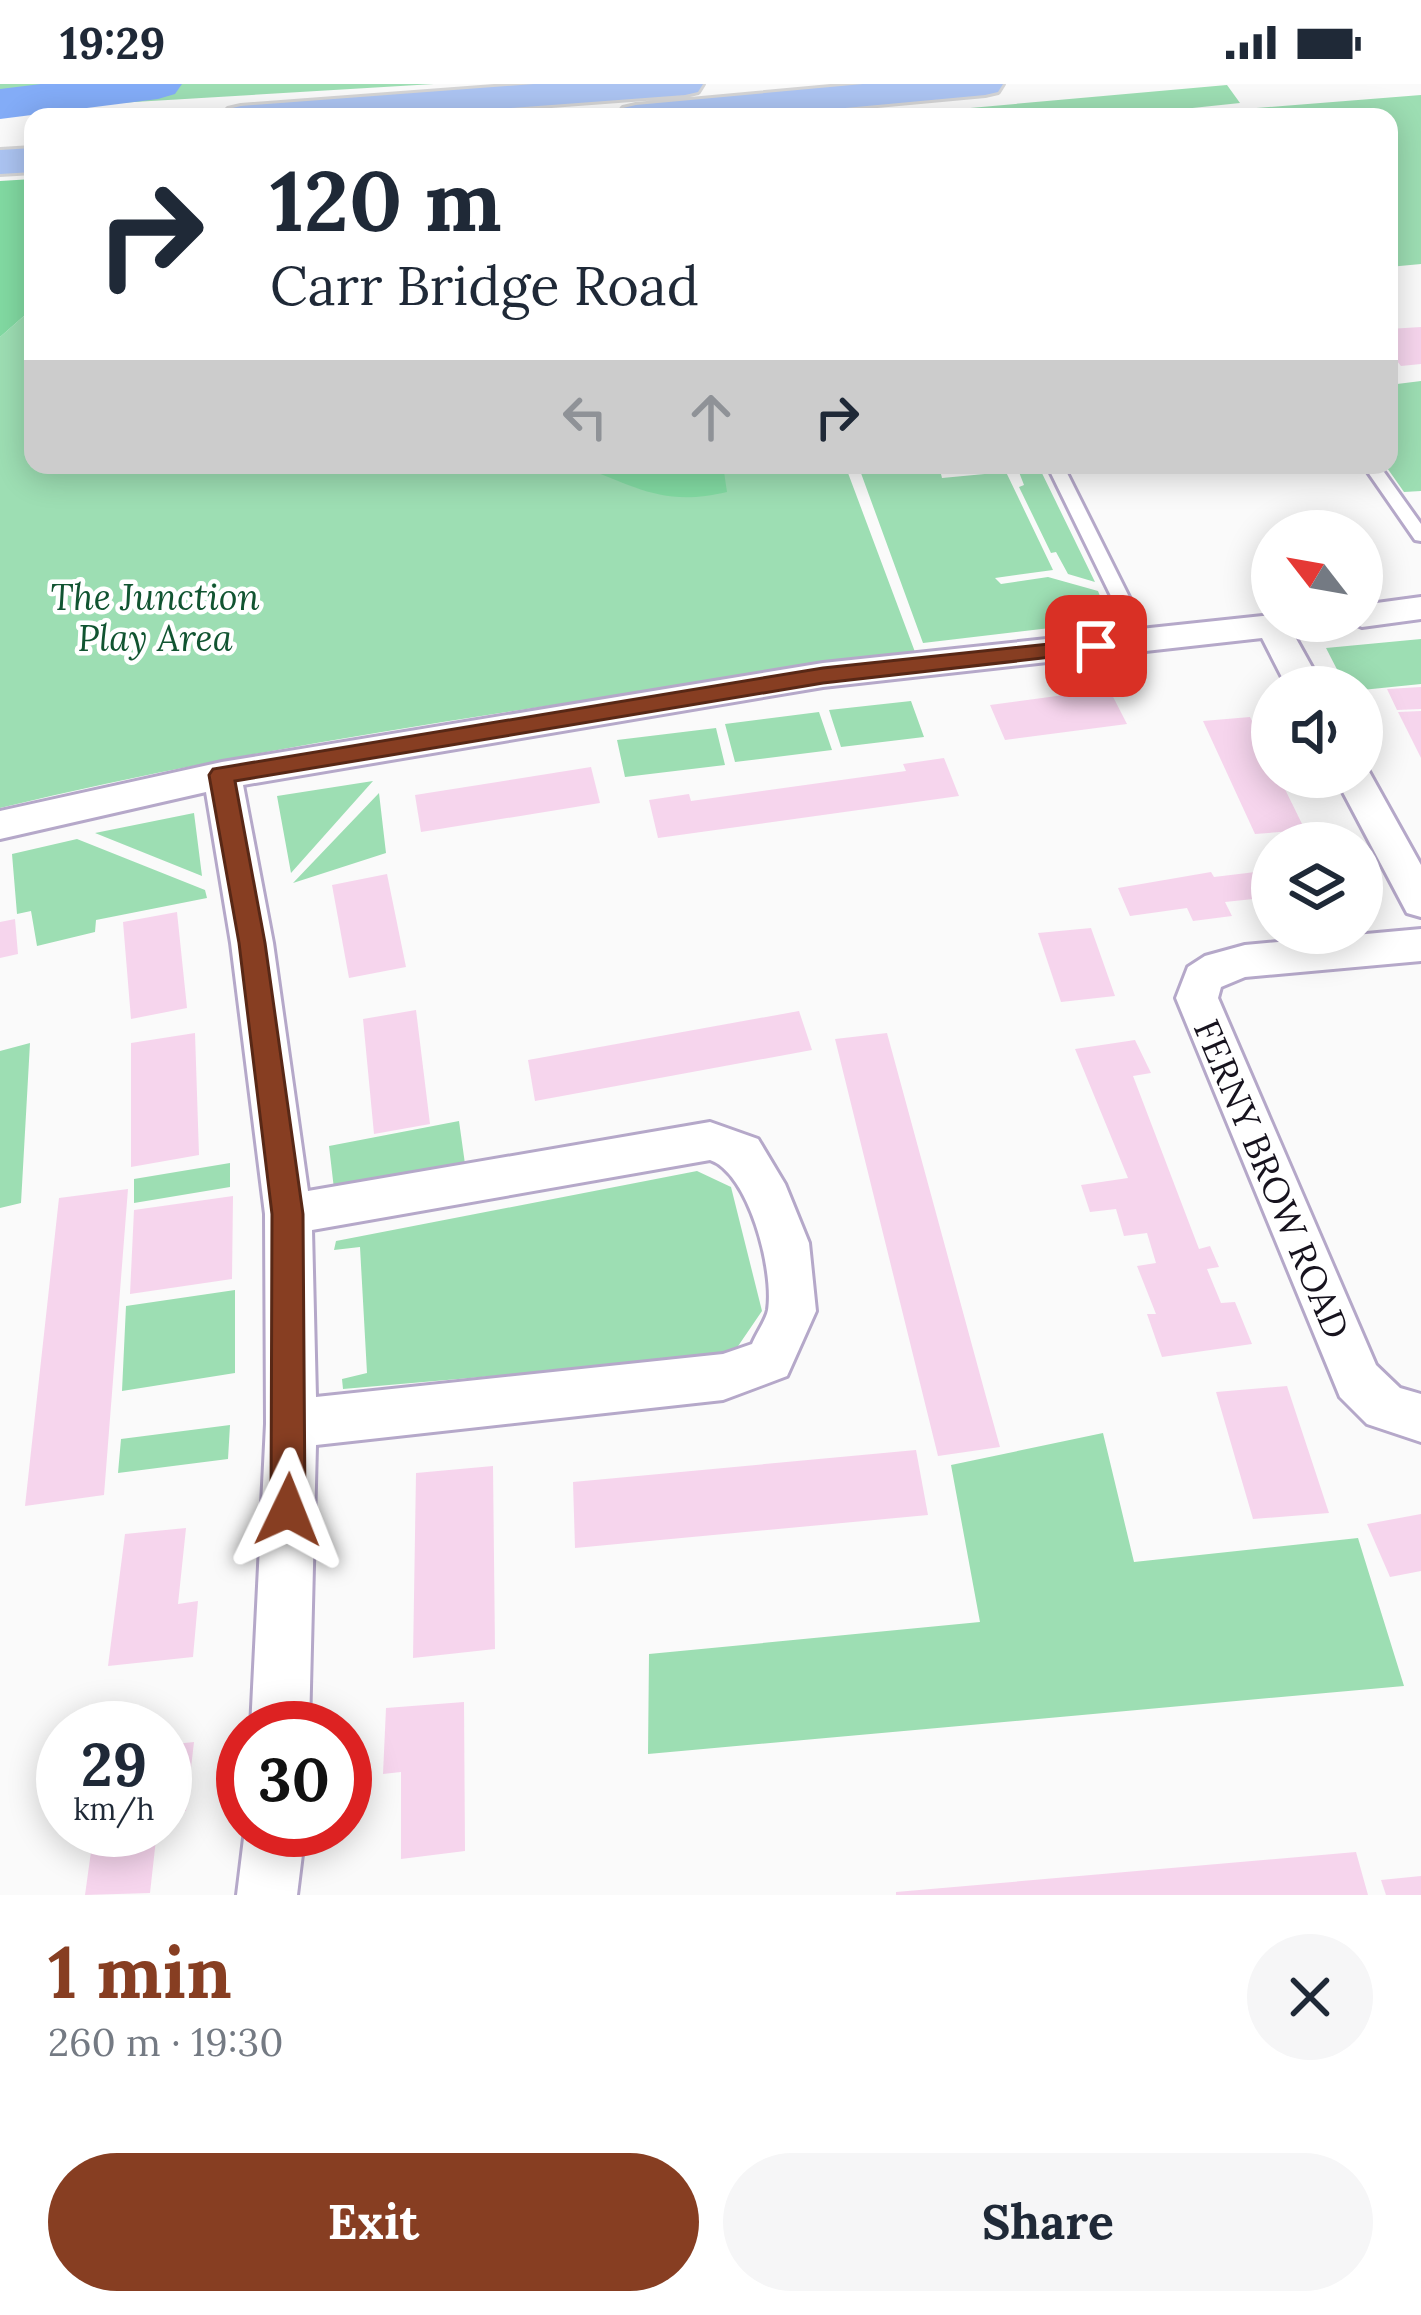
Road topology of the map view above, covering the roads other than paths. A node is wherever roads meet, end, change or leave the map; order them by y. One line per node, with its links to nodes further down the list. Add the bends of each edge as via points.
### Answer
1 (686, 84): 3 (highway)
2 (985, 84): 4 (highway)
3 (363, 108)
4 (725, 108)
5 (1059, 474): 11 (lane)
6 (1377, 474): 7 (lane)
7 (1421, 536)
8 (1421, 608): 9 (street)
9 (1383, 613)
10 (1251, 629): 11 (street)
11 (1142, 641): 12 (street, via 823,675)
12 (222, 775): 14 (street); 17 (street)
13 (1365, 798): 15 (street)
14 (0, 825)
15 (1421, 902)
16 (1421, 944): 18 (street, FERNY BROW ROAD, via 1220,967 1203,978 1197,998 1358,1381 1385,1407)
17 (287, 1214): 19 (street); 19 (street, via 710,1142 742,1152 762,1184 792,1289 792,1311 769,1360 722,1377)
18 (1421, 1418)
19 (291, 1424): 20 (street)
20 (281, 1701)
21 (272, 1857): 22 (street)
22 (267, 1895)

